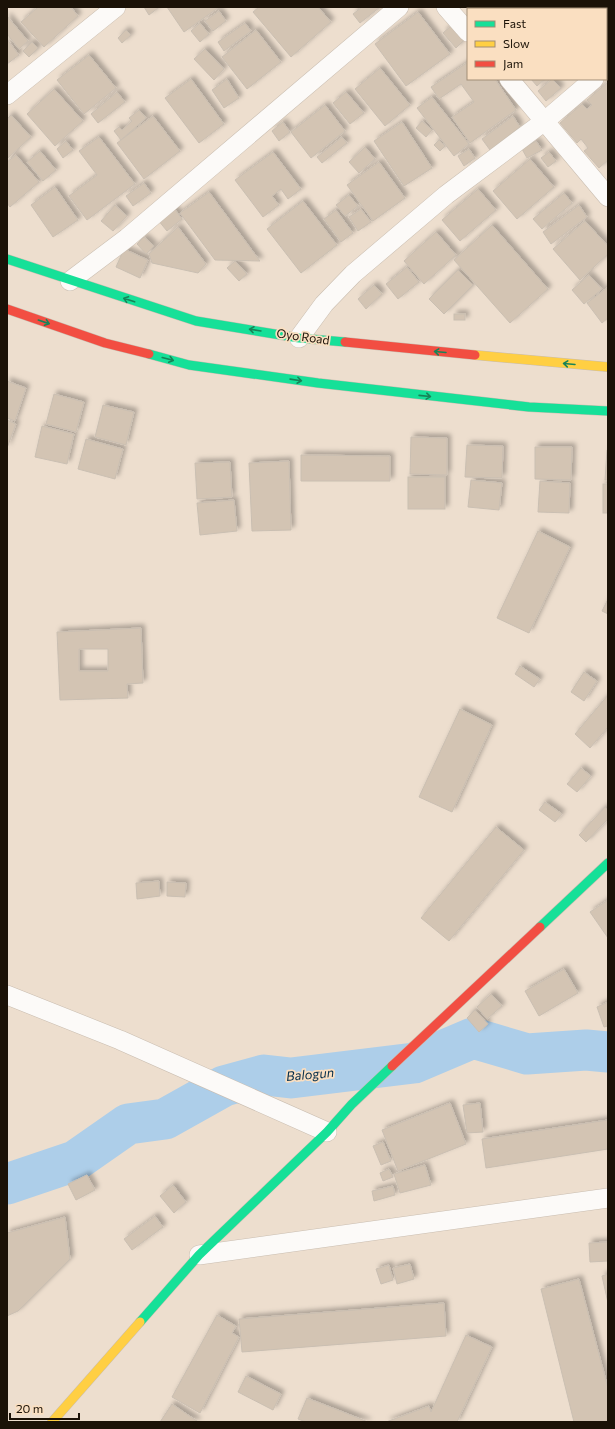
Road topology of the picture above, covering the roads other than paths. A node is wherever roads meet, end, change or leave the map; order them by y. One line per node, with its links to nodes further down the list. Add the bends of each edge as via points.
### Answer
1 (116, 7): 7 (street)
2 (398, 7): 11 (street, via 127,238)
3 (446, 7): 4 (street)
4 (467, 31)
5 (510, 80): 8 (street)
6 (593, 80): 8 (street)
7 (7, 95)
8 (546, 120): 9 (street); 13 (street, via 446,195 353,274 324,304)
9 (608, 197)
10 (7, 259): 11 (main road, Oyo Road)
11 (70, 281): 13 (main road, Oyo Road, one-way to 11, via 196,321)
12 (7, 309): 15 (main road, one-way to 15, via 105,343 188,365 514,406)
13 (299, 338): 14 (main road, Oyo Road, one-way to 13)
14 (608, 367)
15 (608, 411)
16 (608, 863): 18 (main road, via 352,1104)
17 (7, 995): 18 (street, via 120,1040)
18 (327, 1132): 20 (main road)
19 (608, 1198): 20 (street)
20 (199, 1255): 21 (main road)
21 (52, 1422)

